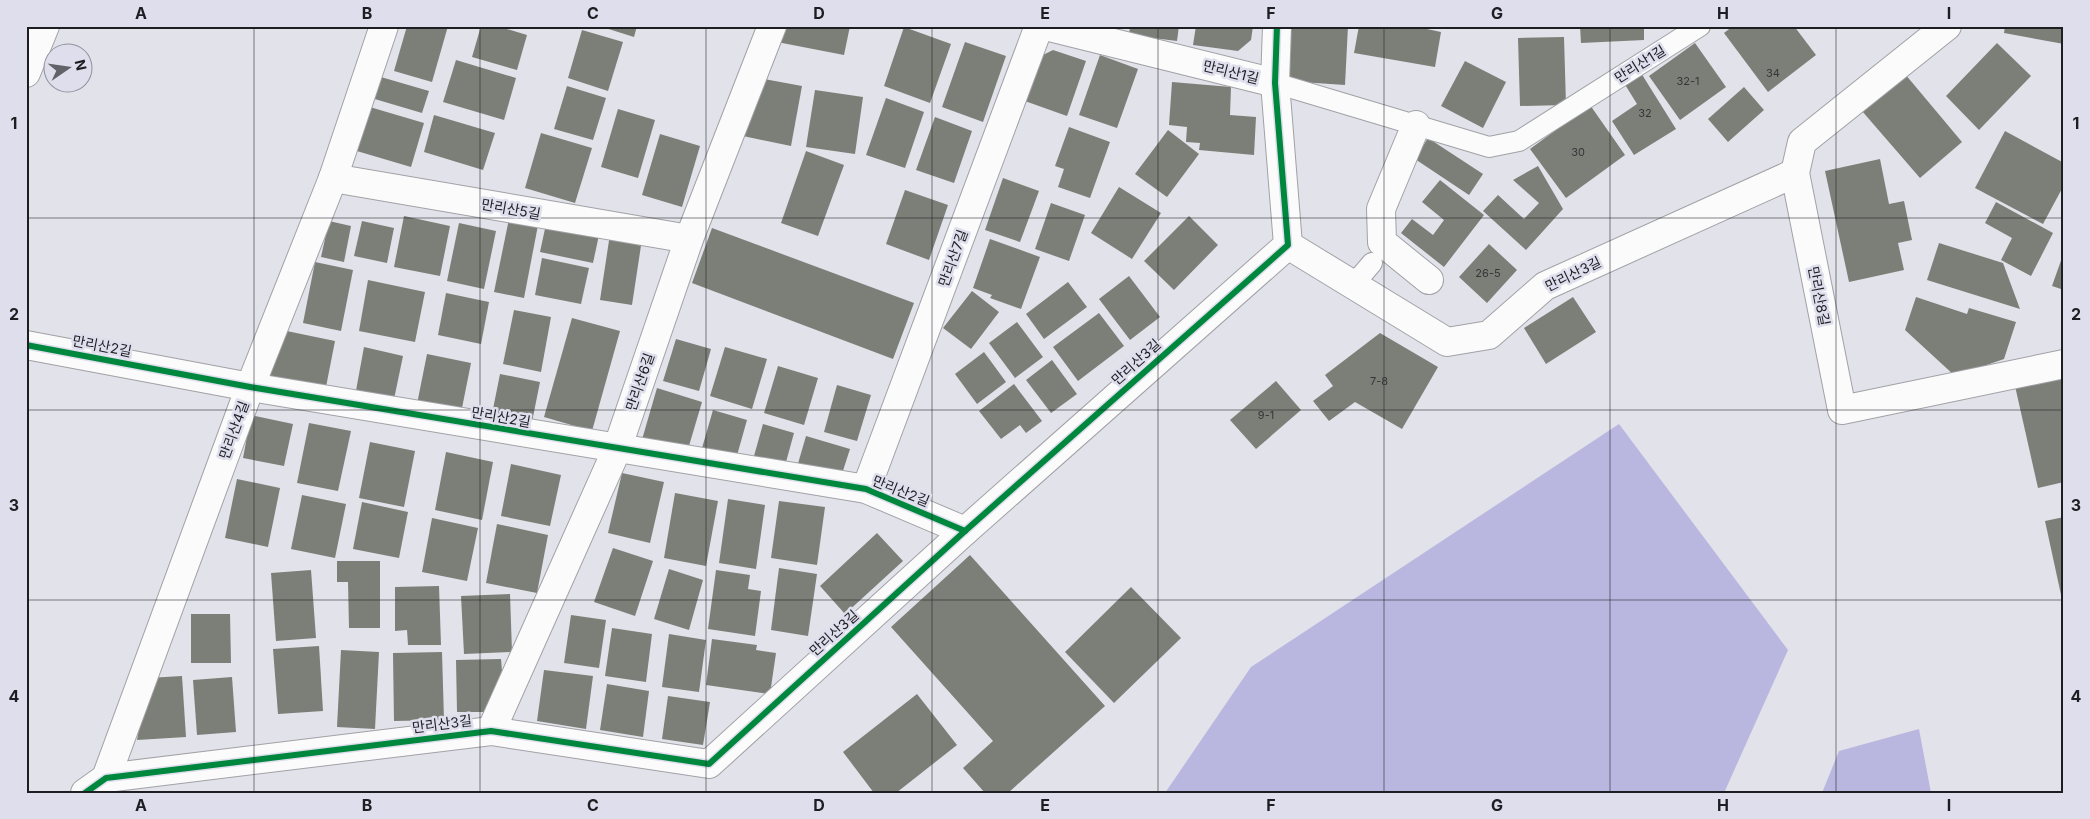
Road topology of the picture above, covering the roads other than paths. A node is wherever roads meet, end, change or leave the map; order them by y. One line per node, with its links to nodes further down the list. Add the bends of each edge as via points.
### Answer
1 (45, 26): 9 (street)
2 (384, 26): 13 (street, 만리산4길)
3 (772, 26): 14 (street, 만리산6길)
4 (1039, 26): 23 (street, 만리산7길)
5 (1045, 26): 10 (street, 만리산1길)
6 (1277, 26): 10 (street)
7 (1700, 26): 11 (lane, 만리산1길, via 1519,141 1489,147)
8 (1947, 26): 12 (street, 만리산8길, via 1802,142)
9 (26, 72)
10 (1275, 83): 11 (lane, 만리산1길); 15 (street)
11 (1416, 125): 17 (street, via 1381,209 1382,242)
12 (1795, 173): 18 (street, 만리산3길, via 1545,286 1489,335 1447,342); 20 (street, 만리산8길, via 1842,410)
13 (333, 178): 14 (street, 만리산5길); 21 (street, 만리산4길)
14 (689, 240): 22 (street, 만리산6길)
15 (1288, 244): 18 (street, 만리산3길); 24 (street, 만리산3길)
16 (1372, 263): 18 (lane)
17 (1429, 280)
18 (1354, 284)
19 (26, 345): 21 (street, 만리산2길)
20 (2064, 364)
21 (250, 387): 22 (street, 만리산2길); 26 (street, 만리산4길)
22 (617, 449): 23 (street, 만리산2길); 25 (street, 만리산6길)
23 (866, 489): 24 (street, 만리산2길)
24 (965, 531): 25 (street, 만리산3길, via 709,764)
25 (491, 731): 26 (street, 만리산3길)
26 (95, 785)

